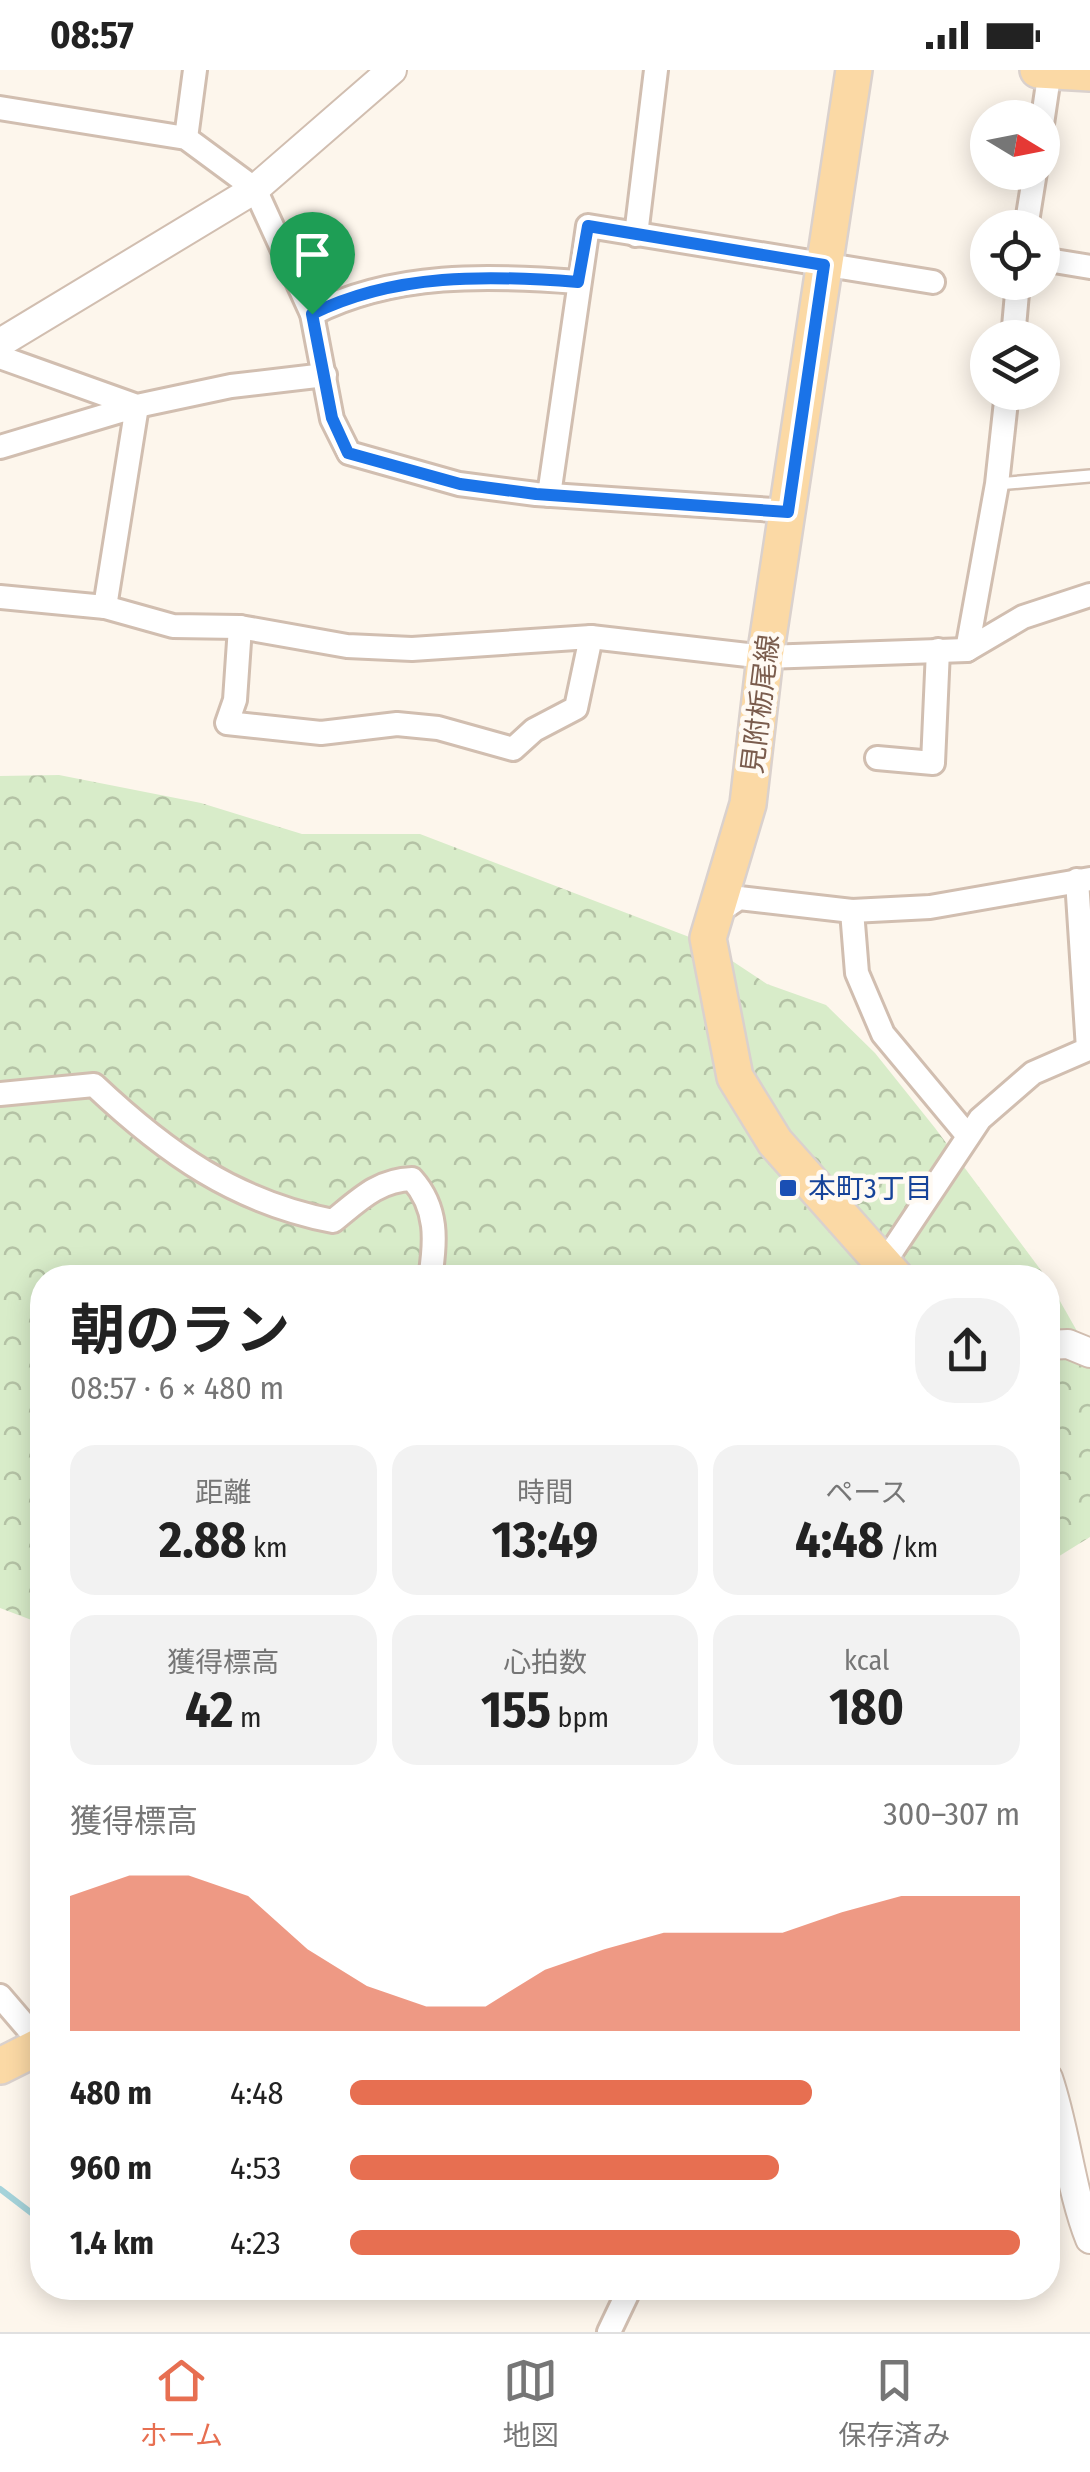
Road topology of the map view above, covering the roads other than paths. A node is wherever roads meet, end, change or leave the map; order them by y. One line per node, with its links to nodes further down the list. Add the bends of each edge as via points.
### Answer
1 (195, 70): 9 (street)
2 (392, 70): 10 (street)
3 (656, 70): 11 (street)
4 (854, 70): 13 (main road, 見附栃尾線)
5 (1046, 71): 6 (main road); 7 (street)
6 (1090, 73)
7 (1044, 100)
8 (0, 108): 9 (street)
9 (186, 138): 10 (street)
10 (255, 189): 17 (street); 18 (street)
11 (636, 235): 13 (street); 15 (street, via 588,226)
12 (1060, 262): 14 (street)
13 (824, 265): 16 (street); 27 (main road, 見附栃尾線)
14 (1090, 267)
15 (578, 282): 17 (street, via 441,278); 26 (street)
16 (933, 282)
17 (312, 314): 20 (street)
18 (0, 343)
19 (0, 357): 21 (street)
20 (324, 375): 21 (street); 26 (street, via 348,453 460,484)
21 (136, 406): 23 (street); 30 (street)
22 (1005, 410): 25 (street)
23 (0, 446)
24 (1090, 476): 25 (lane)
25 (998, 484): 34 (street)
26 (548, 495): 27 (street)
27 (788, 512): 35 (main road, 見附栃尾線)
28 (1090, 595): 34 (street, via 1023,616)
29 (0, 597): 30 (street)
30 (105, 607): 31 (street, via 173,626)
31 (240, 627): 32 (street, via 348,646 412,649); 32 (street, via 227,723 321,733 397,724 512,748 576,708)
32 (590, 638): 35 (street)
33 (938, 650): 34 (street); 35 (street); 36 (street, via 933,763)
34 (967, 650)
35 (764, 657): 39 (main road, 見附栃尾線, via 748,804)
36 (878, 758)
37 (1084, 880): 38 (street, via 930,907); 41 (street, via 1088,1049 1032,1073)
38 (852, 910): 39 (street, via 739,898); 41 (street, via 857,974 883,1034)
39 (711, 917): 43 (main road, 見附栃尾線, via 710,970 735,1076 774,1142)
40 (0, 1094): 42 (street, via 94,1085 186,1163 282,1211 333,1221 371,1190 412,1179 430,1206)
41 (968, 1136): 44 (street)
42 (432, 1265)
43 (888, 1265)
44 (898, 1265)
45 (1060, 1344): 46 (street)
46 (1090, 1353)
47 (0, 1996): 48 (street)
48 (30, 2031)
49 (30, 2051): 50 (main road)
50 (0, 2066)
51 (1060, 2119): 52 (street)
52 (1090, 2239)
53 (625, 2300): 54 (street)
54 (610, 2332)

